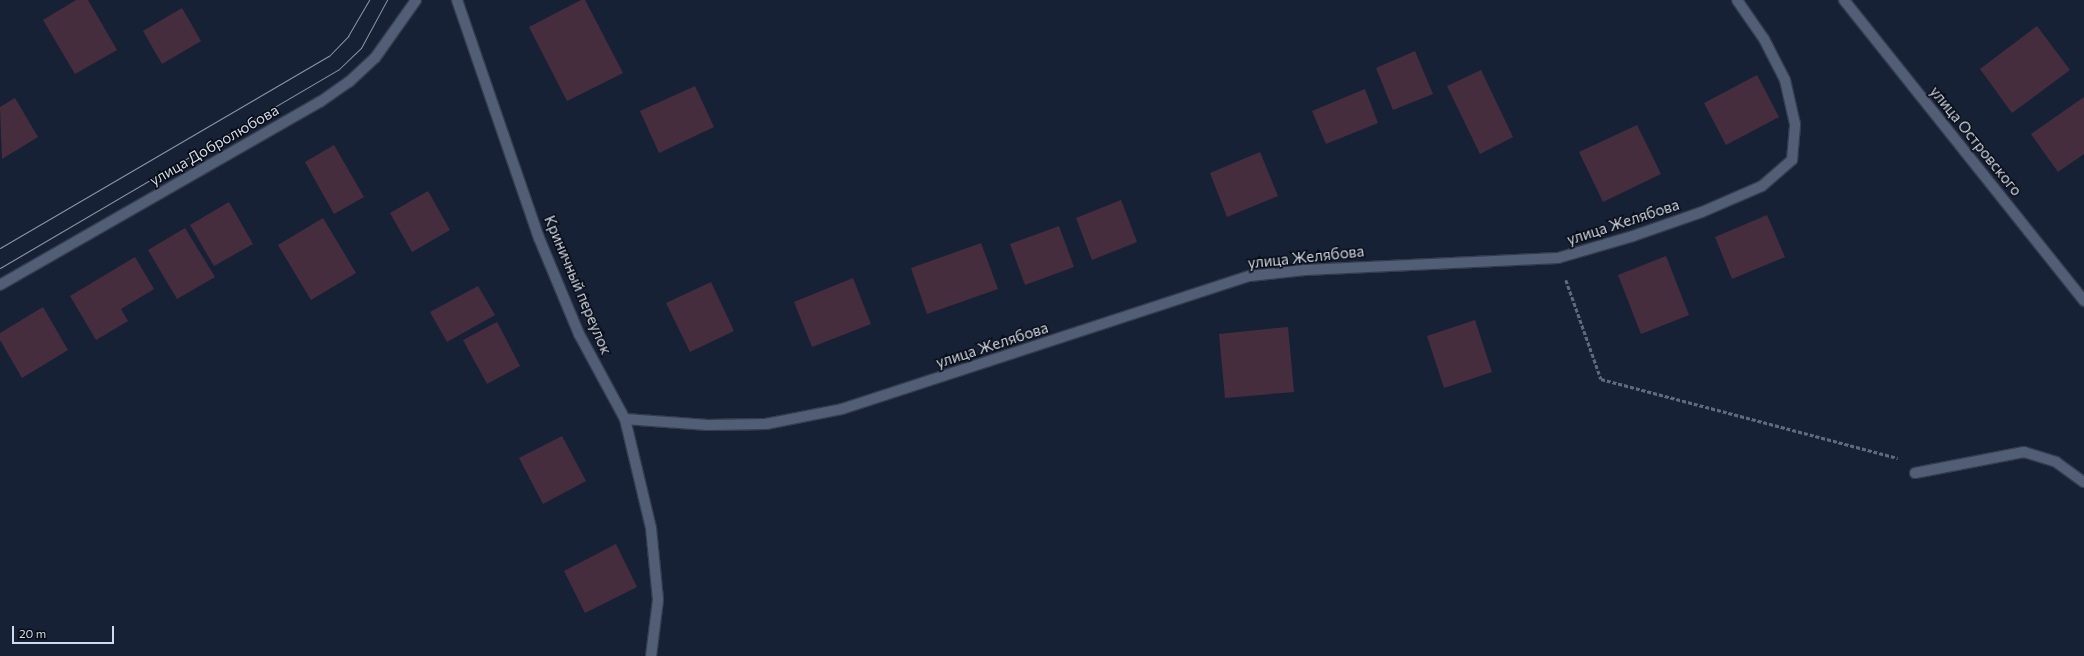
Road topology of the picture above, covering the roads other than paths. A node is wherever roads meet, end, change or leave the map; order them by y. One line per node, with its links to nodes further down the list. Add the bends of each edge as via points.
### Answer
1 (416, 0): 5 (street, улица Добролюбова, via 375,58 349,82 320,102)
2 (457, 0): 7 (street, Криничный переулок, via 539,238 579,334)
3 (1737, 0): 7 (street, улица Желябова, via 1764,39 1785,80 1795,124 1792,160 1762,186 1702,212 1558,258 1305,270 1250,276 842,409 766,424 708,425)
4 (1844, 0): 6 (street, улица Островского)
5 (0, 285)
6 (2084, 301)
7 (625, 419): 10 (street, Криничный переулок, via 651,528 658,600)
8 (1915, 473): 9 (street, via 2024,452 2056,462)
9 (2084, 482)
10 (650, 656)

